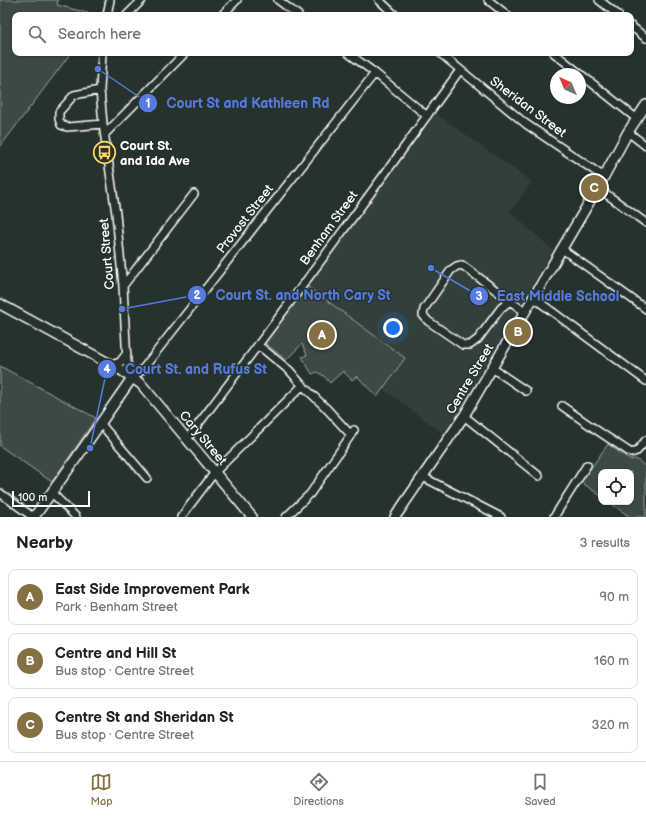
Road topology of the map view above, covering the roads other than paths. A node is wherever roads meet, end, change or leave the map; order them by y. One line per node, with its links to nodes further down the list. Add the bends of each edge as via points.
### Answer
1 (110, 0): 8 (street)
2 (142, 0): 9 (street)
3 (237, 0): 10 (street)
4 (278, 0): 11 (street)
5 (379, 0): 12 (street)
6 (488, 0): 13 (street)
7 (599, 0): 14 (street)
8 (108, 12)
9 (129, 12)
10 (225, 12)
11 (294, 12)
12 (392, 12)
13 (503, 12)
14 (614, 12)
15 (634, 28): 16 (street)
16 (646, 38)
17 (102, 56): 24 (street, Court Street)
18 (182, 56): 30 (street)
19 (352, 56): 23 (street)
20 (444, 56): 22 (street, Sheridan Street)
21 (558, 56): 27 (street)
22 (460, 70): 26 (street, Benham Street); 32 (street, Sheridan Street, via 526,124)
23 (375, 73): 26 (street); 47 (street, Provost Street, via 142,370)
24 (100, 90): 28 (street, Court Street); 28 (street, via 74,95 59,112 59,119 61,125 67,127)
25 (646, 105): 27 (main road, Centre Street)
26 (427, 116): 43 (street, Benham Street)
27 (637, 119): 29 (main road, Centre Street)
28 (103, 124): 30 (street, Court Street)
29 (628, 132): 31 (street); 32 (main road, Centre Street)
30 (105, 134): 37 (street, Court Street)
31 (646, 146)
32 (604, 177): 33 (main road, Centre Street)
33 (598, 188): 35 (street); 36 (main road, Centre Street)
34 (194, 194): 37 (street)
35 (646, 223)
36 (562, 249): 38 (main road, Centre Street); 41 (street)
37 (123, 286): 44 (street, Court Street)
38 (532, 300): 42 (main road, Centre Street); 48 (street, via 538,301)
39 (510, 301): 39 (street, via 462,266 457,266 451,270 423,314 428,321 463,345 470,345); 42 (street)
40 (0, 304): 45 (main road, Cary Street)
41 (646, 309)
42 (525, 312): 46 (main road, Centre Street)
43 (257, 346): 49 (street, via 290,371); 54 (street, Benham Street)
44 (127, 353): 45 (street, via 120,362); 47 (street, Court Street)
45 (112, 366): 47 (main road, Cary Street)
46 (492, 368): 50 (street); 52 (main road, Centre Street)
47 (132, 378): 53 (main road); 54 (main road, Cary Street, via 141,384)
48 (646, 381)
49 (302, 385): 57 (street); 67 (street, via 352,433 310,494)
50 (526, 391)
51 (562, 406): 55 (street, via 631,453 637,451)
52 (464, 416): 58 (street); 59 (main road, Centre Street)
53 (100, 423): 60 (street); 62 (main road)
54 (187, 439): 57 (main road, Cary Street)
55 (646, 440)
56 (587, 465): 70 (street)
57 (215, 472): 65 (street); 66 (main road, Cary Street)
58 (539, 476)
59 (423, 477): 68 (main road, Centre Street); 69 (street)
60 (147, 478)
61 (0, 493): 63 (street)
62 (52, 493): 63 (main road); 64 (street)
63 (33, 517)
64 (76, 517)
65 (181, 517)
66 (252, 517)
67 (286, 517)
68 (395, 517)
69 (501, 517)
70 (554, 517)

